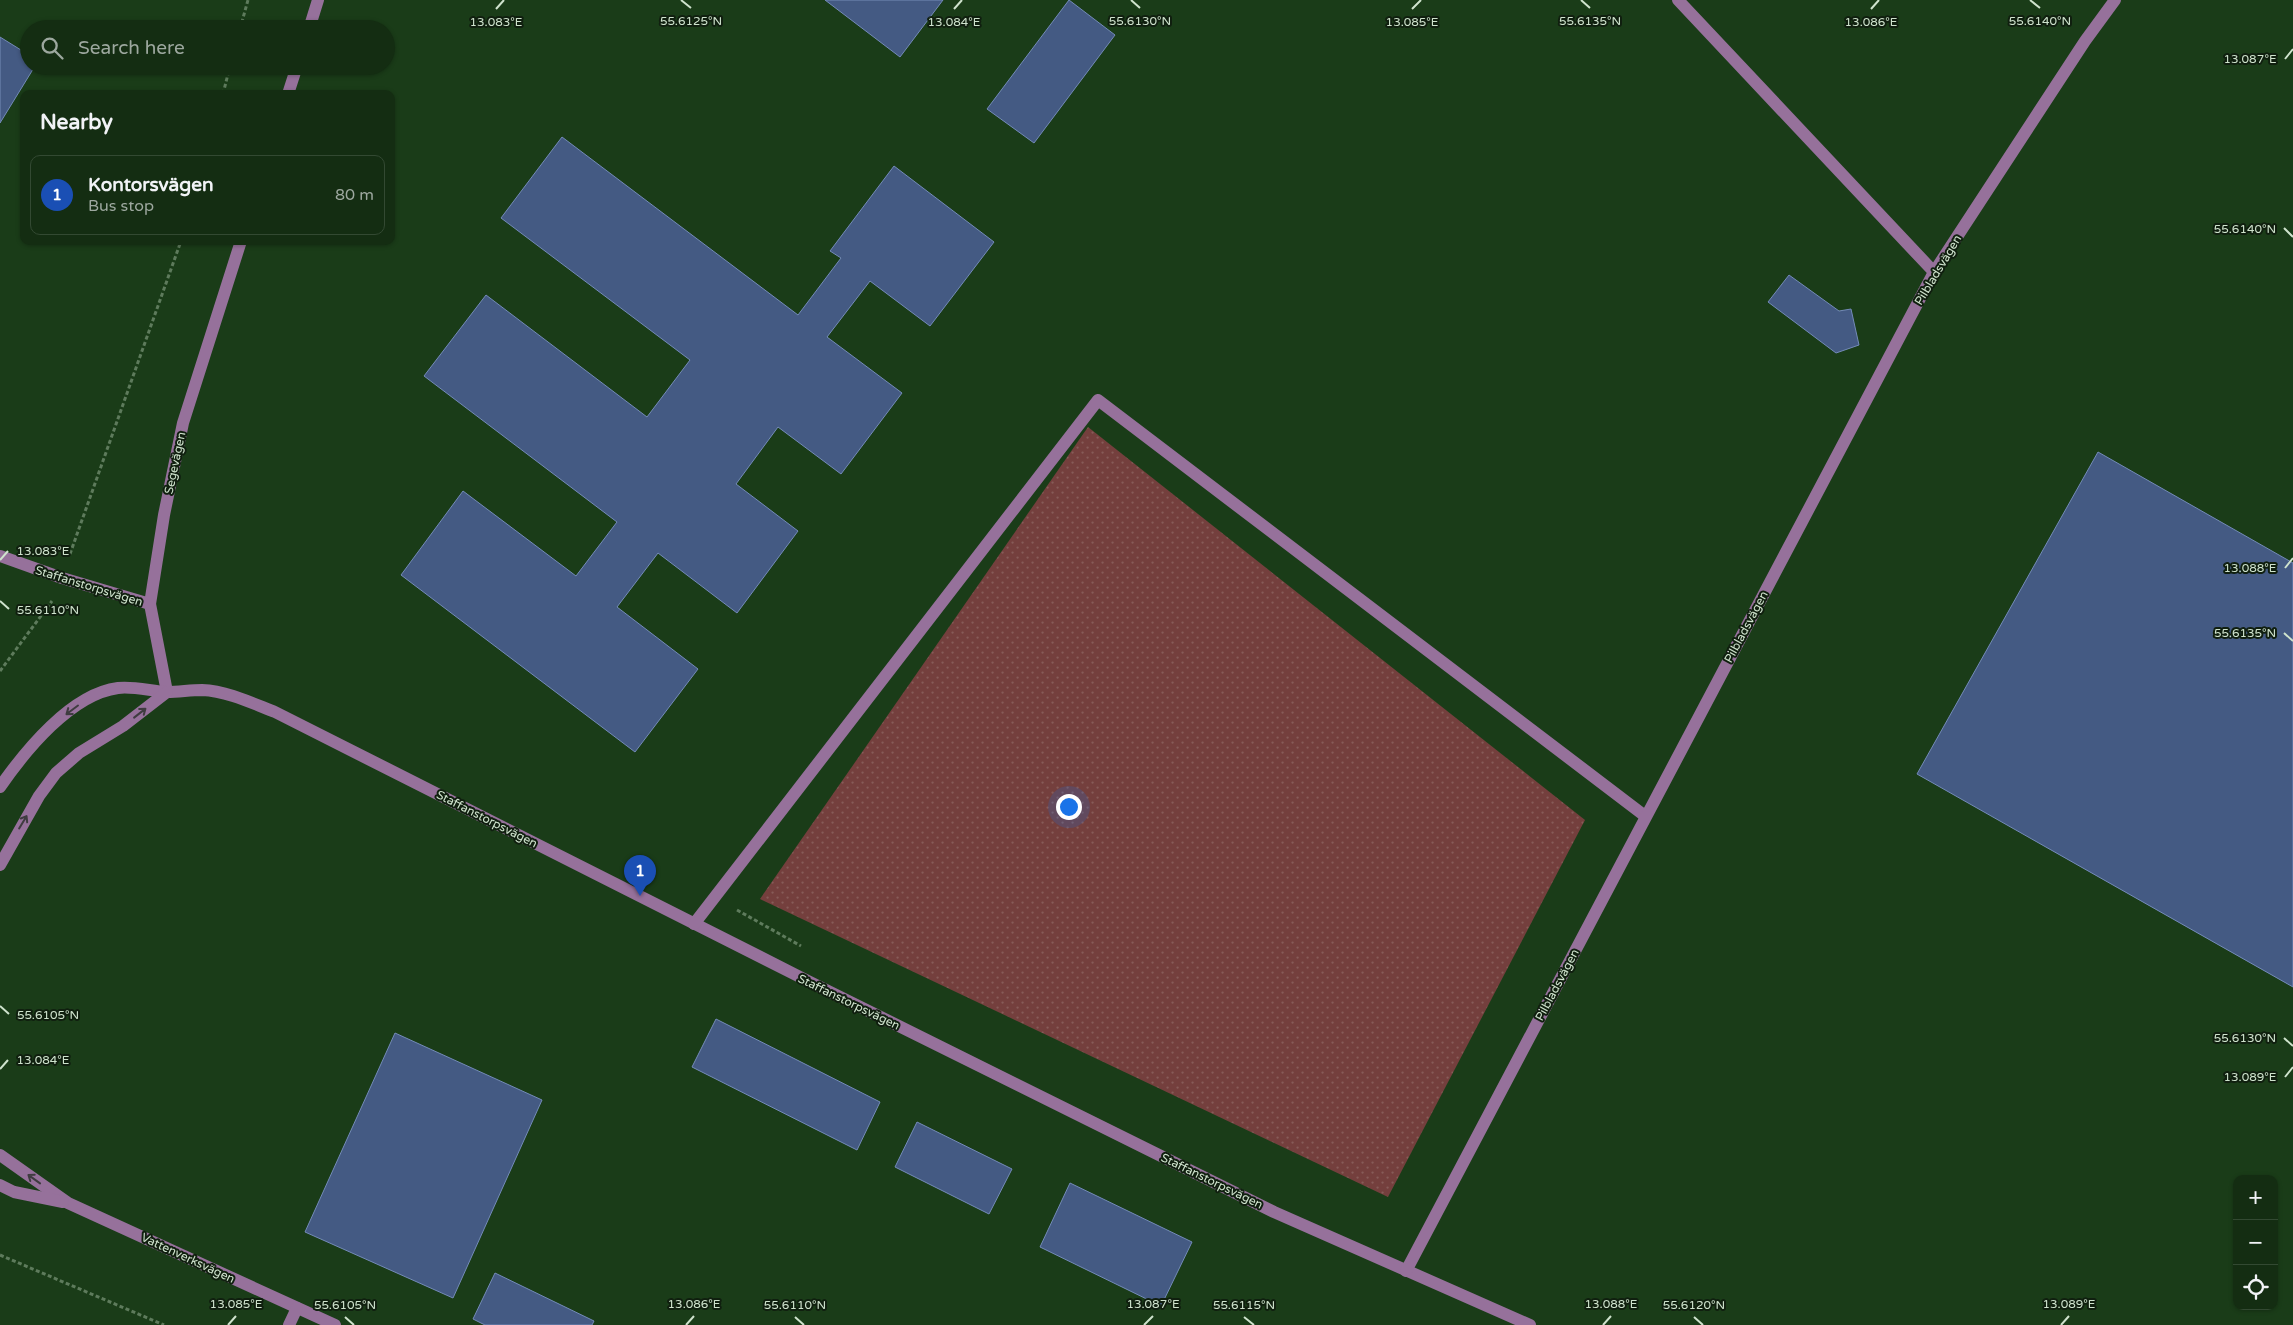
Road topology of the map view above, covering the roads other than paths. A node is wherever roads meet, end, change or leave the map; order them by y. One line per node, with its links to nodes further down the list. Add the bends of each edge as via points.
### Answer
1 (318, 0): 4 (street)
2 (1678, 0): 8 (street)
3 (2115, 0): 8 (street, Pilbladsvägen)
4 (312, 20)
5 (294, 75): 6 (street)
6 (289, 90)
7 (240, 245): 10 (street, Segevägen, via 183,423)
8 (1934, 272): 13 (street, Pilbladsvägen)
9 (0, 556): 10 (street, Staffanstorpsvägen)
10 (150, 604): 11 (street, Segevägen)
11 (167, 692): 12 (street, one-way to 12, via 118,688 95,695 55,723 17,762); 14 (street, one-way to 11, via 39,796 56,774 79,753 123,726); 15 (street, Staffanstorpsvägen, via 203,690 234,696 275,712)
12 (0, 787)
13 (1646, 816): 15 (street, via 1098,400); 19 (street, Pilbladsvägen)
14 (0, 864)
15 (694, 924): 19 (street, Staffanstorpsvägen, via 1274,1212)
16 (0, 1154): 18 (street, Vattenverksvägen, one-way to 16)
17 (0, 1185): 18 (street, Vattenverksvägen, via 14,1192)
18 (68, 1203): 20 (street, Vattenverksvägen)
19 (1406, 1271): 23 (street, Staffanstorpsvägen)
20 (297, 1308): 21 (street); 22 (street, Vattenverksvägen)
21 (289, 1325)
22 (335, 1325)
23 (1530, 1325)

